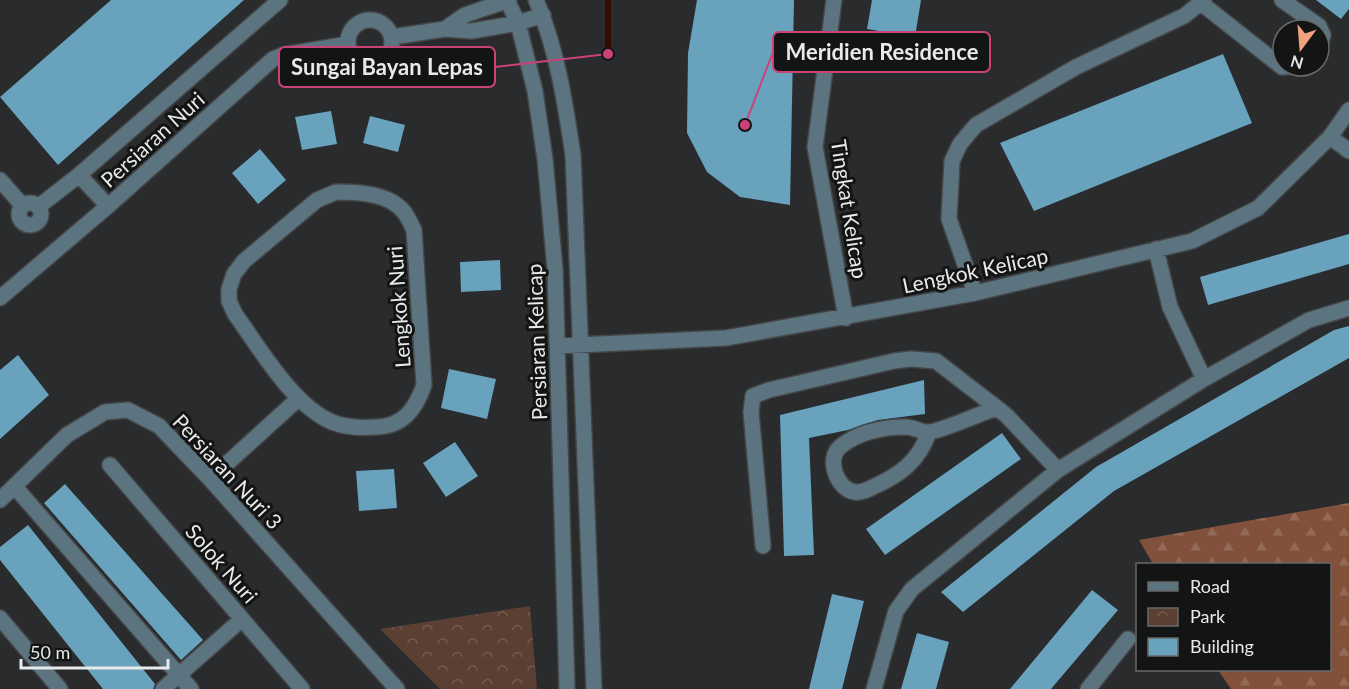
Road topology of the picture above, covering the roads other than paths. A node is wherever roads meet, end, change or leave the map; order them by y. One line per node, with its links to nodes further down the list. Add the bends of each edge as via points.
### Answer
1 (280, 0): 17 (street)
2 (508, 0): 9 (street, Persiaran Kelicap); 10 (street, via 465,15)
3 (536, 0): 7 (street, Persiaran Kelicap)
4 (834, 0): 26 (street, Tingkat Kelicap, via 815,147)
5 (1282, 0): 8 (street)
6 (1203, 2): 13 (street); 23 (street, via 1184,16 1076,67 986,119 960,144 952,161 949,219)
7 (543, 15): 9 (street); 27 (street, Persiaran Kelicap, via 562,85 573,155)
8 (1308, 18)
9 (518, 22): 10 (street, via 472,31); 28 (street, Persiaran Kelicap, via 535,91 545,159)
10 (445, 29): 11 (street)
11 (393, 37): 12 (street, via 386,26 367,20 351,31); 12 (street, via 385,60 370,65 355,59)
12 (348, 44): 20 (street, Persiaran Nuri, via 273,59)
13 (1271, 58)
14 (1349, 110): 15 (street, Lengkok Kelicap)
15 (1330, 137): 16 (street); 22 (street, Lengkok Kelicap, via 1258,208 1192,241)
16 (1349, 151)
17 (79, 175): 20 (street); 21 (street)
18 (0, 180): 19 (street)
19 (22, 206): 21 (street, via 32,203); 21 (street, via 20,220 29,226 41,218)
20 (108, 206): 24 (street, Persiaran Nuri)
21 (38, 207)
22 (1156, 249): 23 (street, Lengkok Kelicap); 29 (street, via 1170,308)
23 (975, 293): 26 (street, Lengkok Kelicap)
24 (0, 298)
25 (1349, 308): 29 (street, via 1309,320)
26 (846, 318): 27 (street, Lengkok Kelicap, via 726,338)
27 (582, 345): 28 (street, Lengkok Kelicap); 49 (street, Persiaran Kelicap)
28 (557, 346): 48 (street, Persiaran Kelicap)
29 (1204, 379): 34 (street)
30 (298, 399): 30 (street, Lengkok Nuri, via 331,422 356,428 382,427 403,420 418,402 424,385 414,230 404,212 389,200 362,192 336,192 317,200 244,261 234,274 229,301 235,314); 35 (street)
31 (1001, 411): 32 (street, via 993,409); 34 (street); 38 (street, via 936,361 911,358 753,396 751,412)
32 (929, 432): 32 (street, via 908,427 869,431 841,446 835,453 833,470 845,487 854,492 865,491 887,481 915,460)
33 (110, 465): 40 (street, Solok Nuri)
34 (1058, 470): 50 (street, via 912,589 896,611)
35 (210, 479): 36 (street, Persiaran Nuri 3, via 159,426 128,410 105,412 67,435); 47 (street, Persiaran Nuri 3)
36 (15, 487): 37 (street, Persiaran Nuri 3); 42 (street)
37 (0, 500)
38 (764, 546)
39 (0, 618): 43 (street)
40 (242, 619): 42 (street); 46 (street, Solok Nuri)
41 (1128, 639): 51 (street)
42 (179, 675): 44 (street); 45 (street)
43 (60, 689)
44 (164, 689)
45 (191, 689)
46 (302, 689)
47 (397, 689)
48 (567, 689)
49 (594, 689)
50 (874, 689)
51 (1088, 689)

